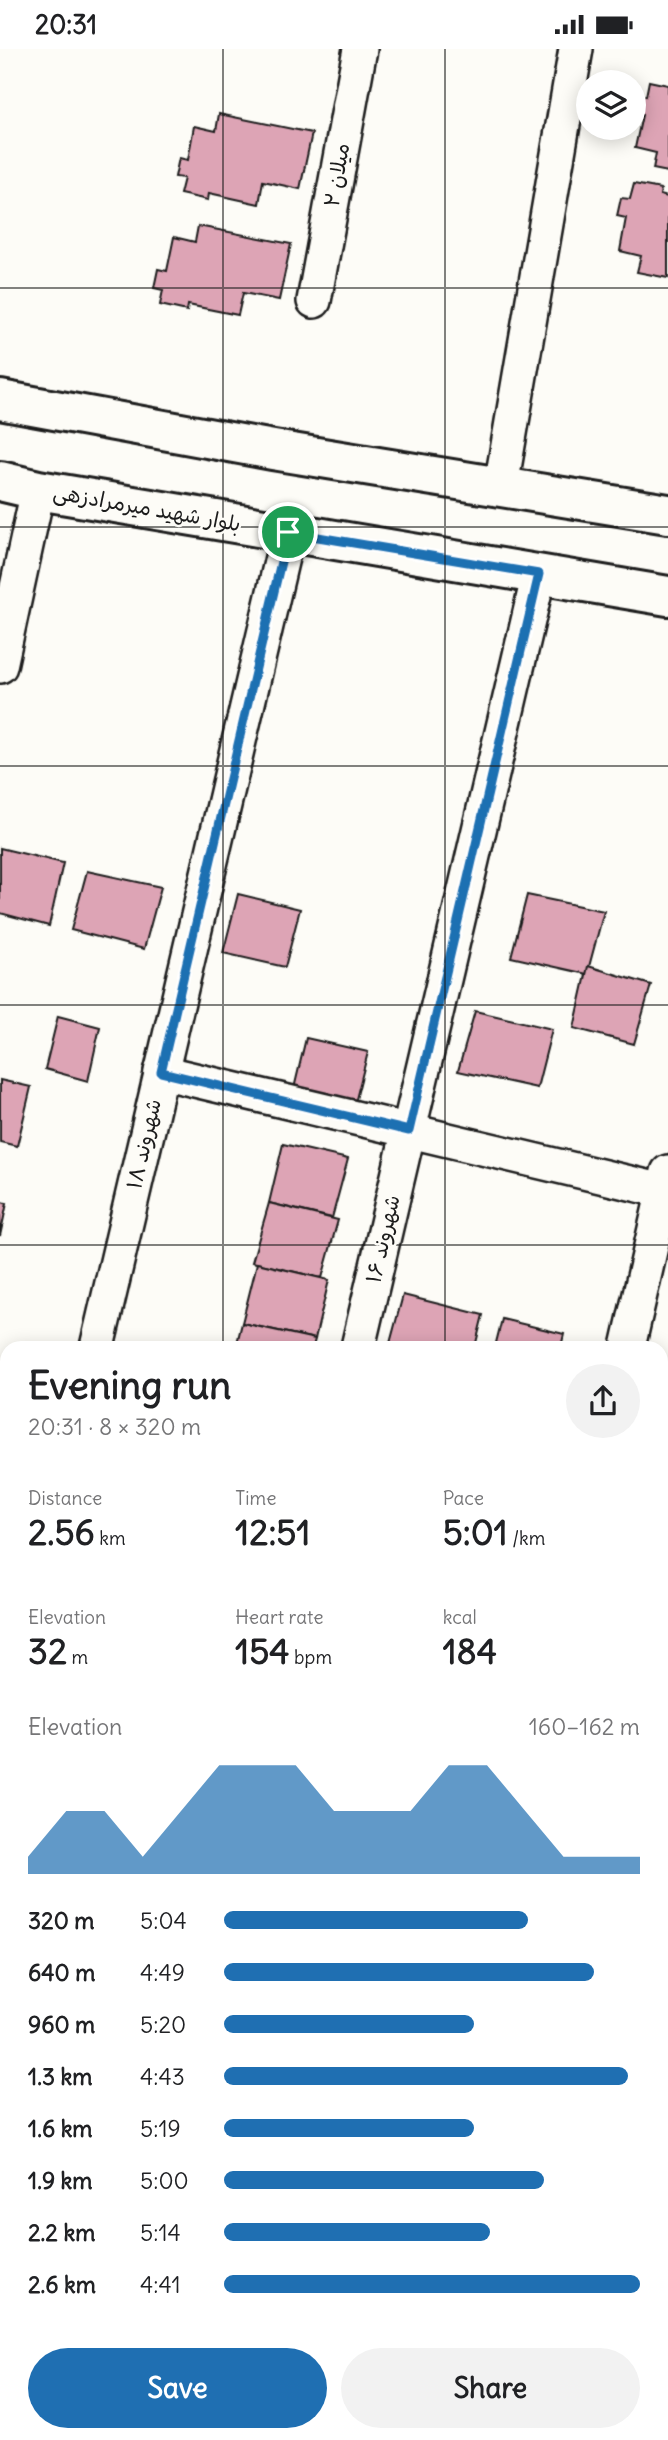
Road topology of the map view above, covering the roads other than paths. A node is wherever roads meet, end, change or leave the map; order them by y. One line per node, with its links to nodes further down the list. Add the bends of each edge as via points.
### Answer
1 (360, 49): 3 (street, میلان ۲)
2 (576, 49): 6 (street)
3 (314, 301)
4 (0, 400): 6 (main road)
5 (0, 481): 7 (main road, بلوار شهید میرمرادزهی)
6 (501, 486): 8 (main road)
7 (38, 490): 9 (main road, بلوار شهید میرمرادزهی); 12 (street)
8 (668, 514)
9 (288, 532): 10 (main road, بلوار شهید میرمرادزهی); 13 (street, شهروند ۱۸)
10 (539, 574): 11 (main road, بلوار شهید میرمرادزهی); 14 (street, شهروند ۱۶)
11 (668, 596)
12 (0, 666)
13 (161, 1072): 14 (street); 16 (street, شهروند ۱۸)
14 (409, 1131): 15 (street); 17 (street, شهروند ۱۶)
15 (667, 1185): 18 (street)
16 (98, 1341)
17 (359, 1341)
18 (629, 1341)

